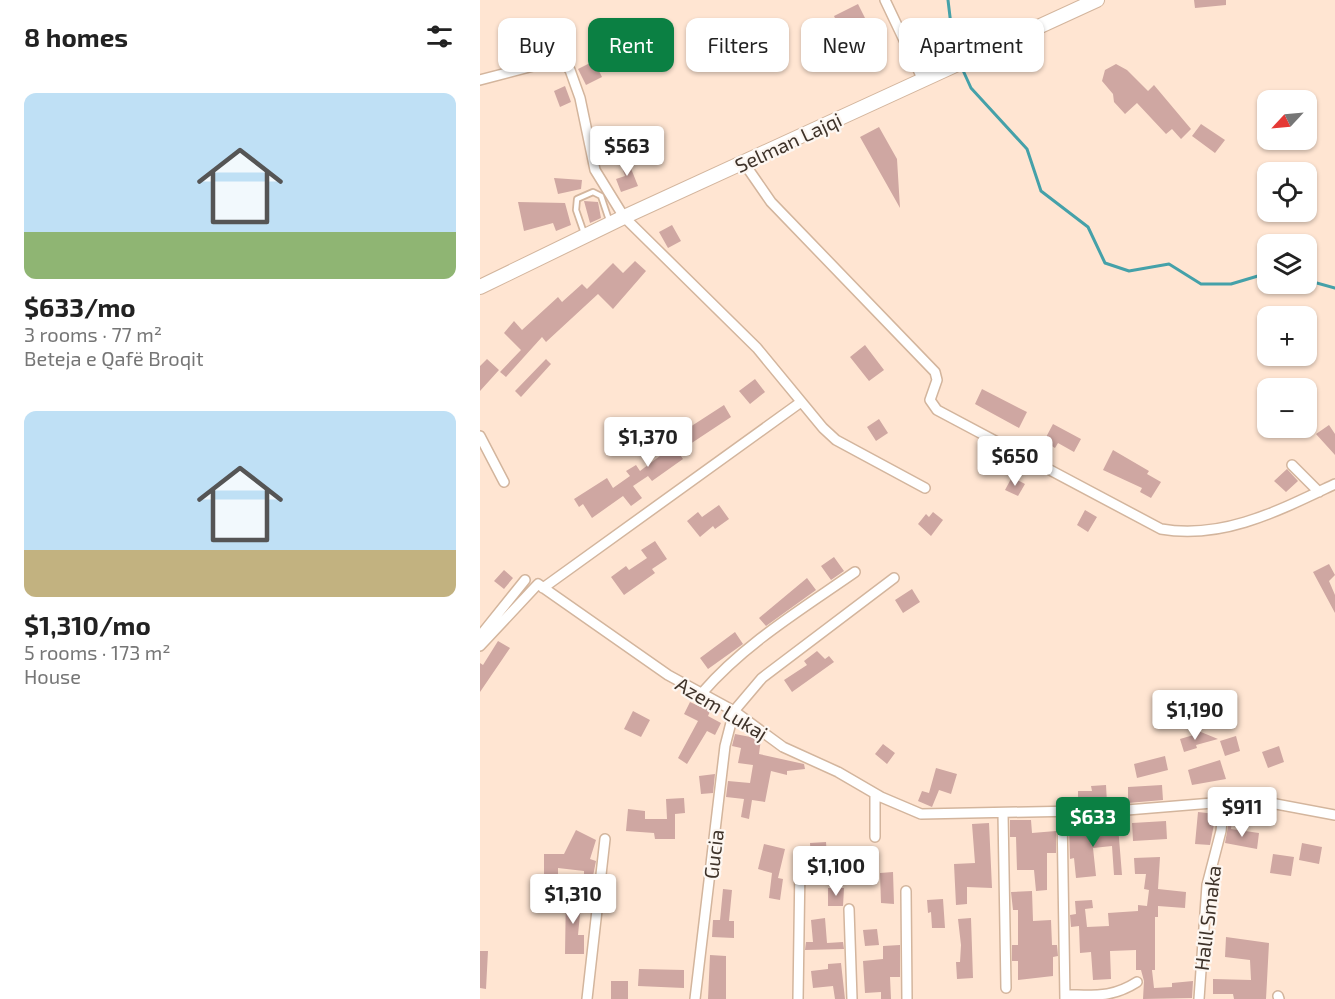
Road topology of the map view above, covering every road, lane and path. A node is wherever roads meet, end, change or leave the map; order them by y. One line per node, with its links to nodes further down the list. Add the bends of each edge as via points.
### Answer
1 (885, 0): 3 (street)
2 (1097, 0): 3 (street, Selman Lajqi)
3 (922, 78): 5 (street, Selman Lajqi)
4 (480, 80): 6 (street, via 560,59 566,64 580,98 595,170)
5 (744, 163): 6 (street, Selman Lajqi); 16 (street, via 771,202 935,372 937,380 930,400 937,410 1161,528 1182,532 1261,519)
6 (624, 217): 7 (street, Selman Lajqi); 10 (street, via 757,348)
7 (610, 223): 8 (street, Selman Lajqi); 8 (lane, via 601,196 593,192 583,195 577,199 576,210)
8 (585, 236): 9 (street, Selman Lajqi)
9 (480, 287)
10 (801, 402): 15 (street, via 843,445); 20 (street)
11 (480, 436): 13 (street)
12 (1292, 465): 16 (street)
13 (504, 482)
14 (1335, 484): 16 (street)
15 (925, 488)
16 (1318, 492)
17 (855, 573): 23 (street, via 751,647)
18 (894, 578): 24 (street, via 762,678)
19 (525, 580): 21 (street)
20 (543, 588): 22 (street, via 535,584); 23 (street, Azem Lukaj, via 668,675)
21 (480, 636)
22 (480, 646)
23 (702, 693): 24 (street, Azem Lukaj)
24 (734, 711): 25 (street, Azem Lukaj, via 783,747); 39 (street, Gucia, via 725,746)
25 (875, 794): 27 (street, Azem Lukaj, via 921,814); 30 (street)
26 (1224, 802): 28 (street, Azem Lukaj); 29 (street, Azem Lukaj, via 1260,801); 43 (street, Halil Smaka, via 1207,885)
27 (1003, 813): 28 (street, Azem Lukaj); 36 (street)
28 (1062, 813): 37 (street)
29 (1335, 815)
30 (875, 837)
31 (605, 838): 38 (street)
32 (800, 864): 40 (street)
33 (906, 891): 42 (street)
34 (849, 909): 41 (street)
35 (1137, 982): 37 (street, via 1106,996)
36 (1006, 988)
37 (1065, 997)
38 (587, 999)
39 (695, 999)
40 (798, 999)
41 (852, 999)
42 (907, 999)
43 (1199, 999)

